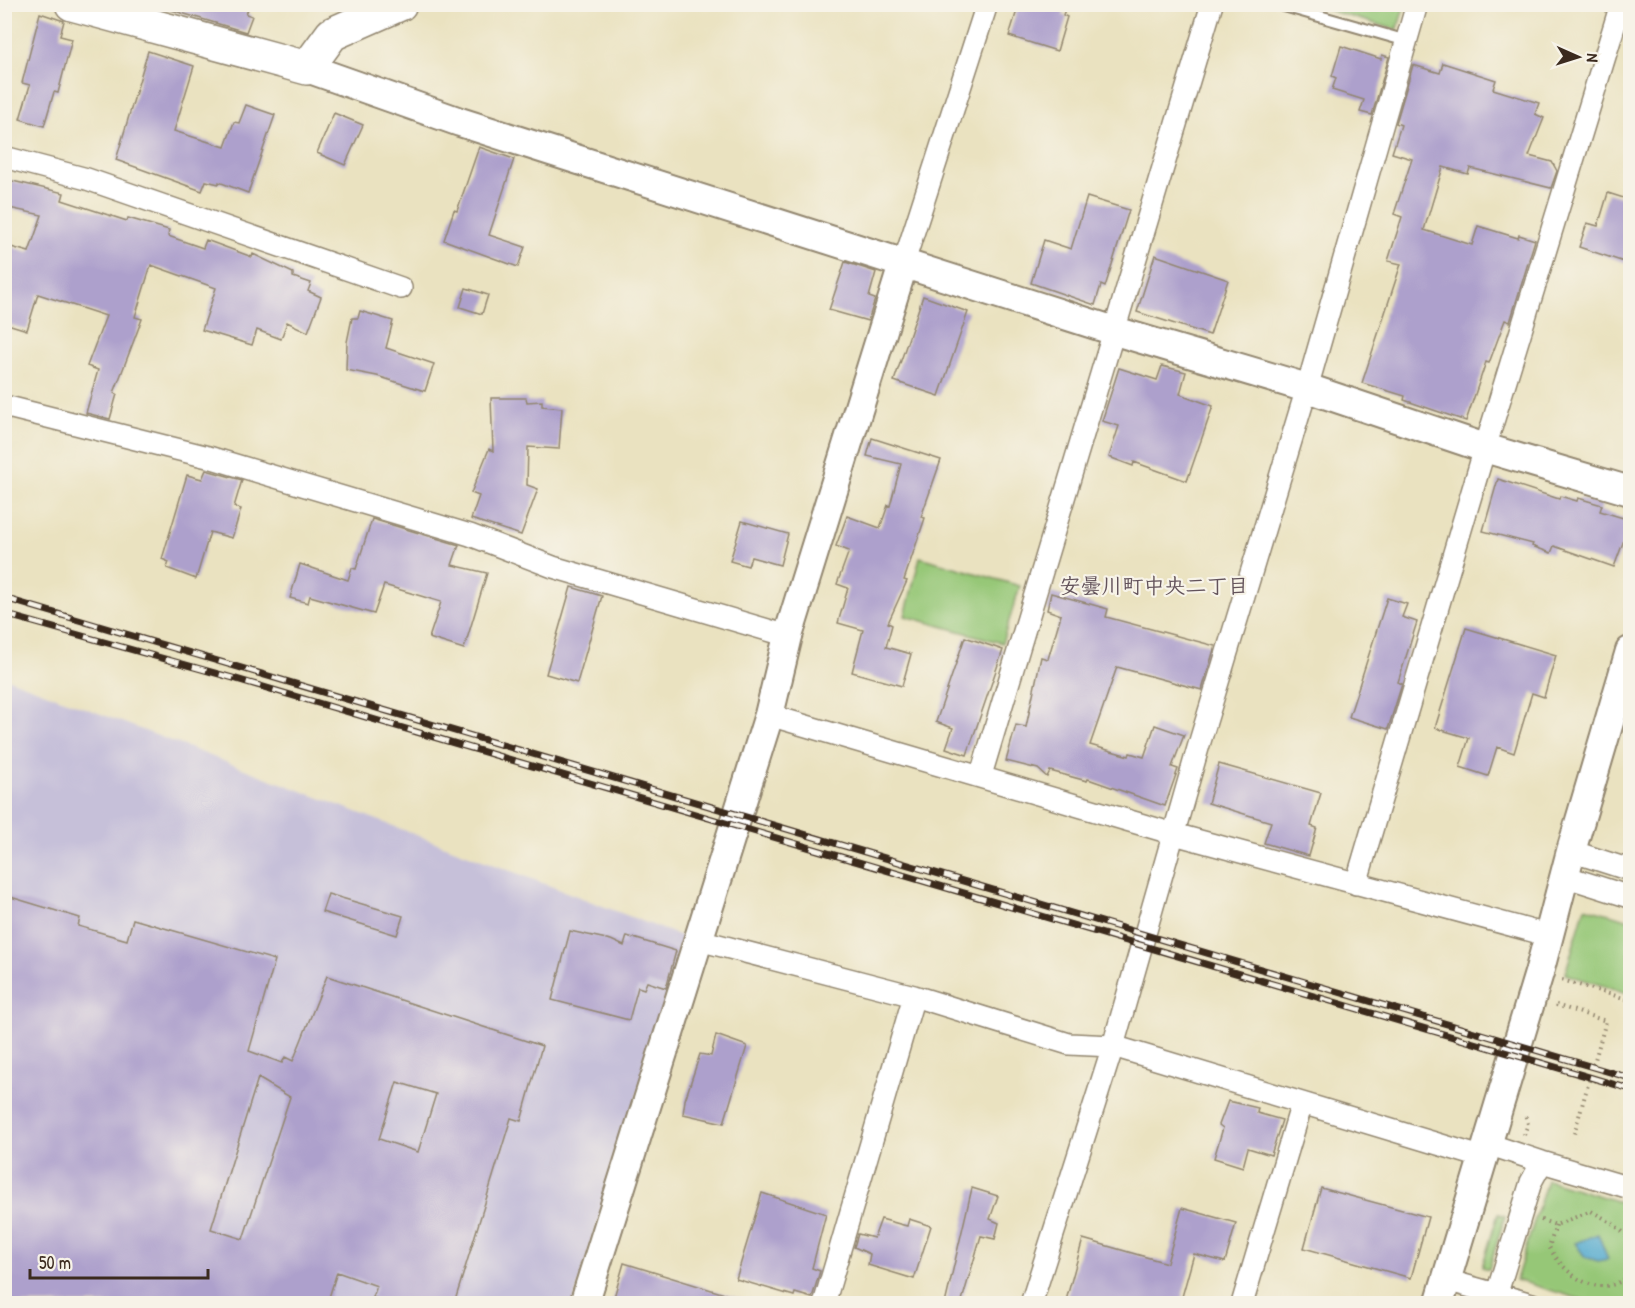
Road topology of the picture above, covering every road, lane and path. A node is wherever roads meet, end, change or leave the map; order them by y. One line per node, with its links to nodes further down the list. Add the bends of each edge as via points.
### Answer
1 (72, 4): 9 (main road)
2 (400, 4): 9 (main road, via 332,34)
3 (987, 4): 11 (street)
4 (1212, 4): 13 (street)
5 (1277, 4): 8 (lane)
6 (1417, 4): 8 (street)
7 (1621, 4): 16 (street)
8 (1407, 41): 14 (street)
9 (307, 68): 11 (street, via 460,122)
10 (4, 157): 12 (street, via 87,179)
11 (904, 262): 13 (street); 18 (street)
12 (400, 288)
13 (1115, 330): 14 (street); 22 (street)
14 (1307, 388): 16 (street); 23 (street)
15 (4, 406): 18 (street, via 245,468 470,535 553,567)
16 (1485, 448): 17 (street); 26 (street)
17 (1630, 491)
18 (788, 636): 21 (street)
19 (1630, 651): 20 (street)
20 (1623, 703): 24 (street)
21 (769, 715): 22 (street); 29 (street)
22 (981, 775): 23 (street)
23 (1174, 834): 26 (street); 34 (street)
24 (1567, 864): 25 (street); 27 (street); 28 (street)
25 (1630, 870)
26 (1356, 884): 28 (street)
27 (1630, 897)
28 (1547, 935): 30 (street)
29 (699, 940): 31 (street); 49 (street)
30 (1539, 973): 32 (path); 39 (street)
31 (914, 996): 34 (street, via 1069,1044); 50 (street)
32 (1630, 1000)
33 (1552, 1015): 38 (path, via 1555,1004 1606,1021)
34 (1113, 1046): 35 (street); 51 (street)
35 (1302, 1103): 39 (street); 52 (street)
36 (1523, 1108): 37 (path)
37 (1528, 1124)
38 (1574, 1134)
39 (1483, 1150): 40 (street); 47 (street)
40 (1542, 1162): 41 (street); 48 (street, via 1531,1182)
41 (1630, 1188)
42 (1535, 1218): 43 (path)
43 (1556, 1225): 44 (path, via 1591,1211); 46 (path, via 1549,1247 1558,1264 1572,1276 1601,1287)
44 (1630, 1238)
45 (1630, 1262): 46 (path)
46 (1628, 1279)
47 (1443, 1292): 48 (street)
48 (1497, 1293): 53 (street)
49 (584, 1304)
50 (824, 1304)
51 (1031, 1304)
52 (1242, 1304)
53 (1532, 1304)

